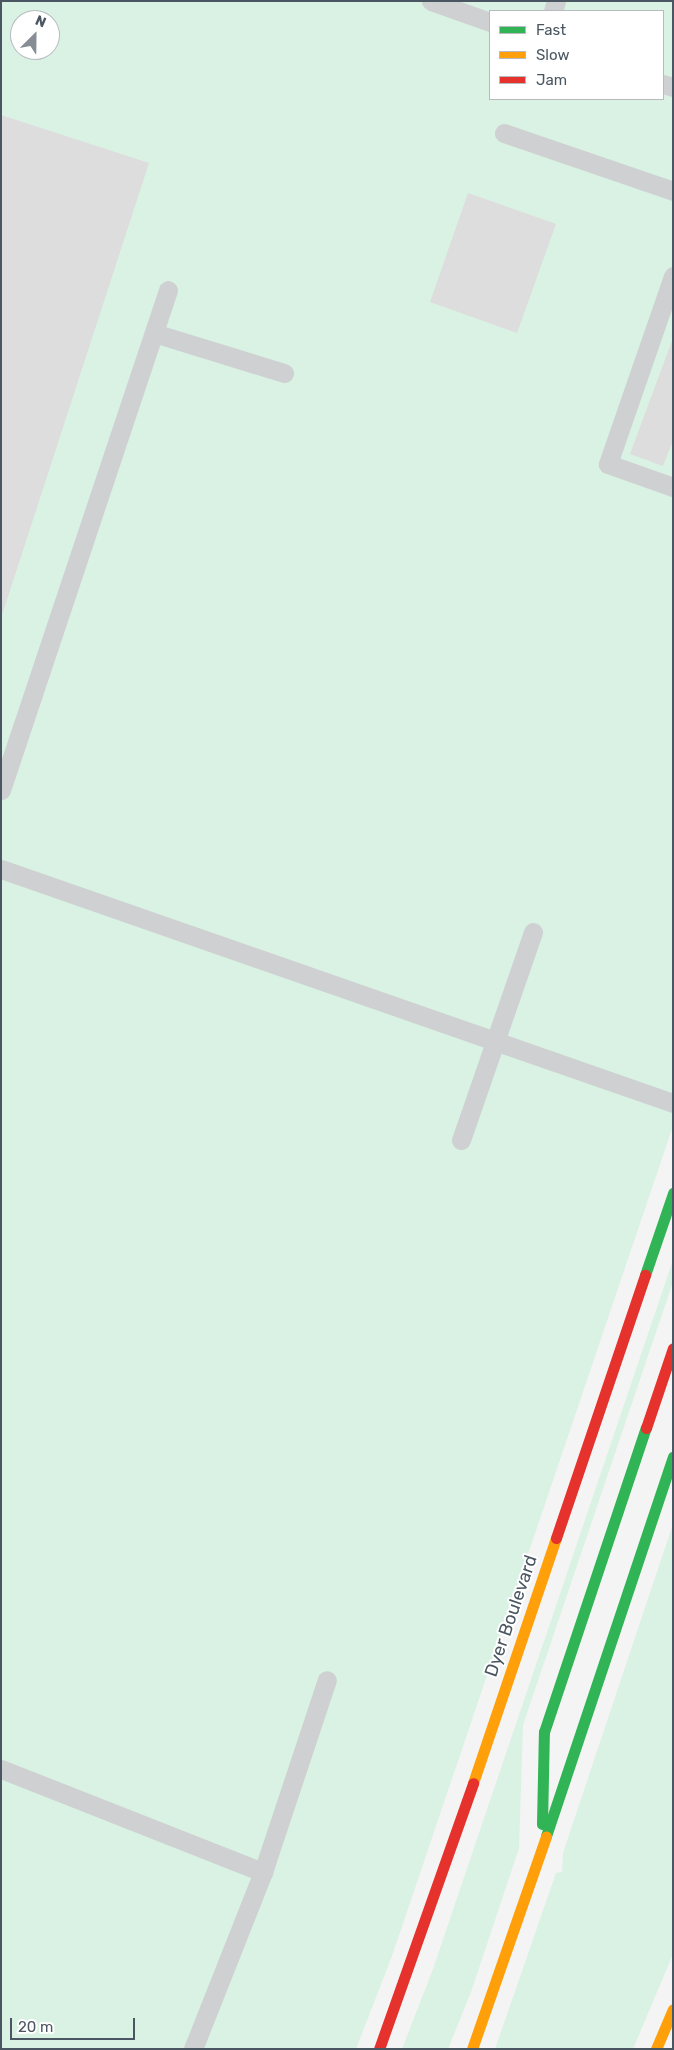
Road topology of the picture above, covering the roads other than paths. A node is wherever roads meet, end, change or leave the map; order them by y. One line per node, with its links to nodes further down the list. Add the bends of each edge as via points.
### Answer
1 (431, 1): 2 (lane)
2 (489, 22)
3 (504, 133): 4 (lane)
4 (673, 191)
5 (673, 276): 9 (lane, via 608,464)
6 (168, 290): 7 (lane)
7 (154, 334): 8 (lane); 10 (lane)
8 (284, 373)
9 (673, 487)
10 (1, 790)
11 (1, 869): 13 (lane)
12 (533, 932): 13 (lane)
13 (495, 1040): 14 (lane); 15 (lane)
14 (673, 1102)
15 (461, 1140)
16 (673, 1193): 25 (main road, Dyer Boulevard, via 412,1963)
17 (673, 1348): 21 (main road, via 544,1732)
18 (673, 1457): 21 (main road)
19 (327, 1680): 22 (lane)
20 (1, 1769): 22 (lane)
21 (541, 1850): 26 (main road)
22 (263, 1872): 24 (lane)
23 (673, 2009): 27 (main road)
24 (193, 2049)
25 (379, 2049)
26 (472, 2049)
27 (656, 2049)

